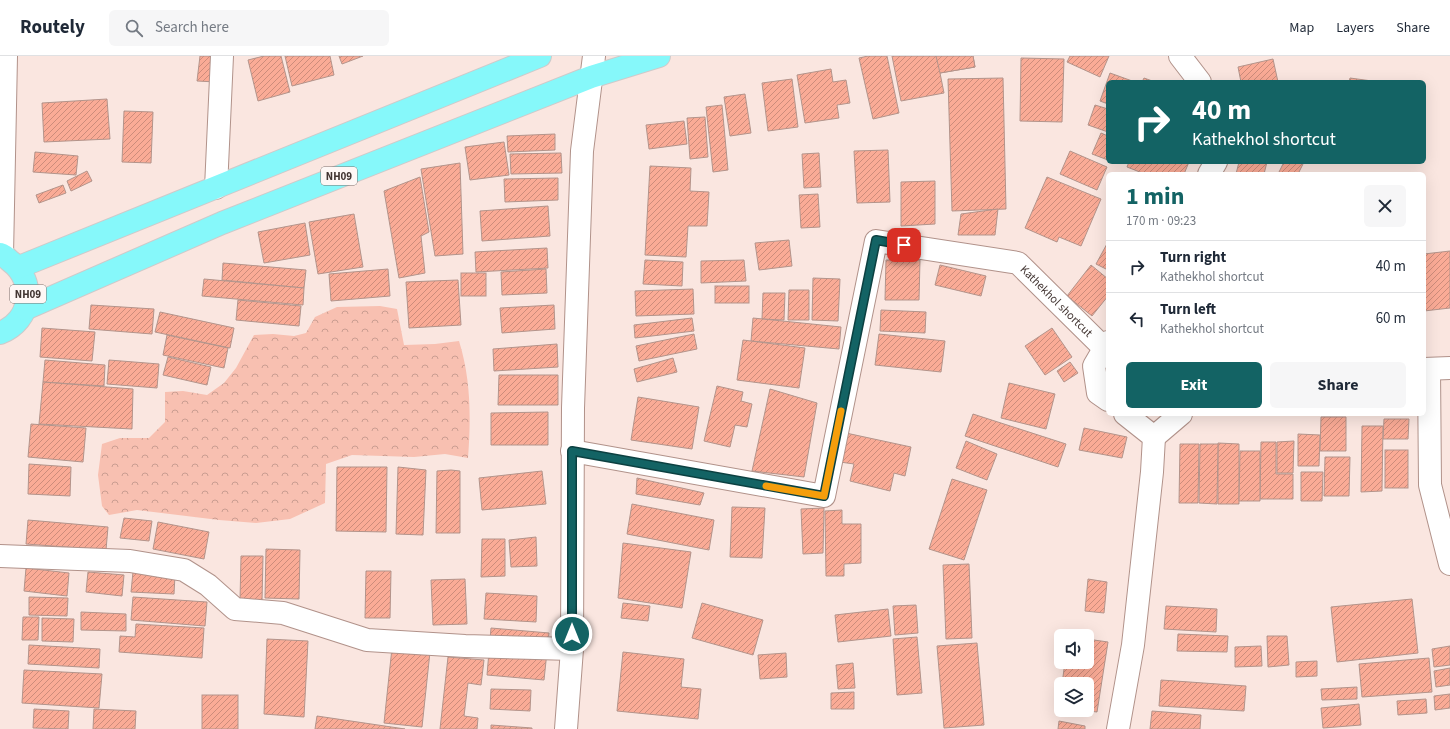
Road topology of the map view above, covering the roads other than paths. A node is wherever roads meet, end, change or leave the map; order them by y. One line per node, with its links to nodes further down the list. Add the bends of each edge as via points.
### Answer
1 (6, 56): 9 (street)
2 (222, 56): 8 (street)
3 (540, 56): 8 (main road, NH09)
4 (659, 56): 6 (main road, NH09)
5 (1180, 56): 7 (street)
6 (592, 66): 10 (main road, NH09); 19 (street, via 582,151)
7 (1198, 80)
8 (216, 188): 9 (main road, NH09)
9 (7, 259): 10 (main road, NH09, via 26,280 28,294)
10 (25, 309): 11 (main road, NH09, via 18,321 7,331)
11 (0, 333)
12 (1106, 345): 15 (street, via 1094,366 1098,393); 19 (street, Kathekhol shortcut, via 1018,263 876,240 824,496)
13 (1450, 368): 14 (street)
14 (1426, 370): 21 (street, via 1430,485)
15 (1106, 399)
16 (1128, 416): 18 (street)
17 (1179, 416): 18 (street)
18 (1154, 437): 24 (street, via 1133,645)
19 (572, 451): 22 (street)
20 (0, 556): 22 (street, via 130,561 184,570 208,585 235,609 283,613 367,640)
21 (1450, 564)
22 (572, 649): 23 (street)
23 (566, 729)
24 (1118, 729)

